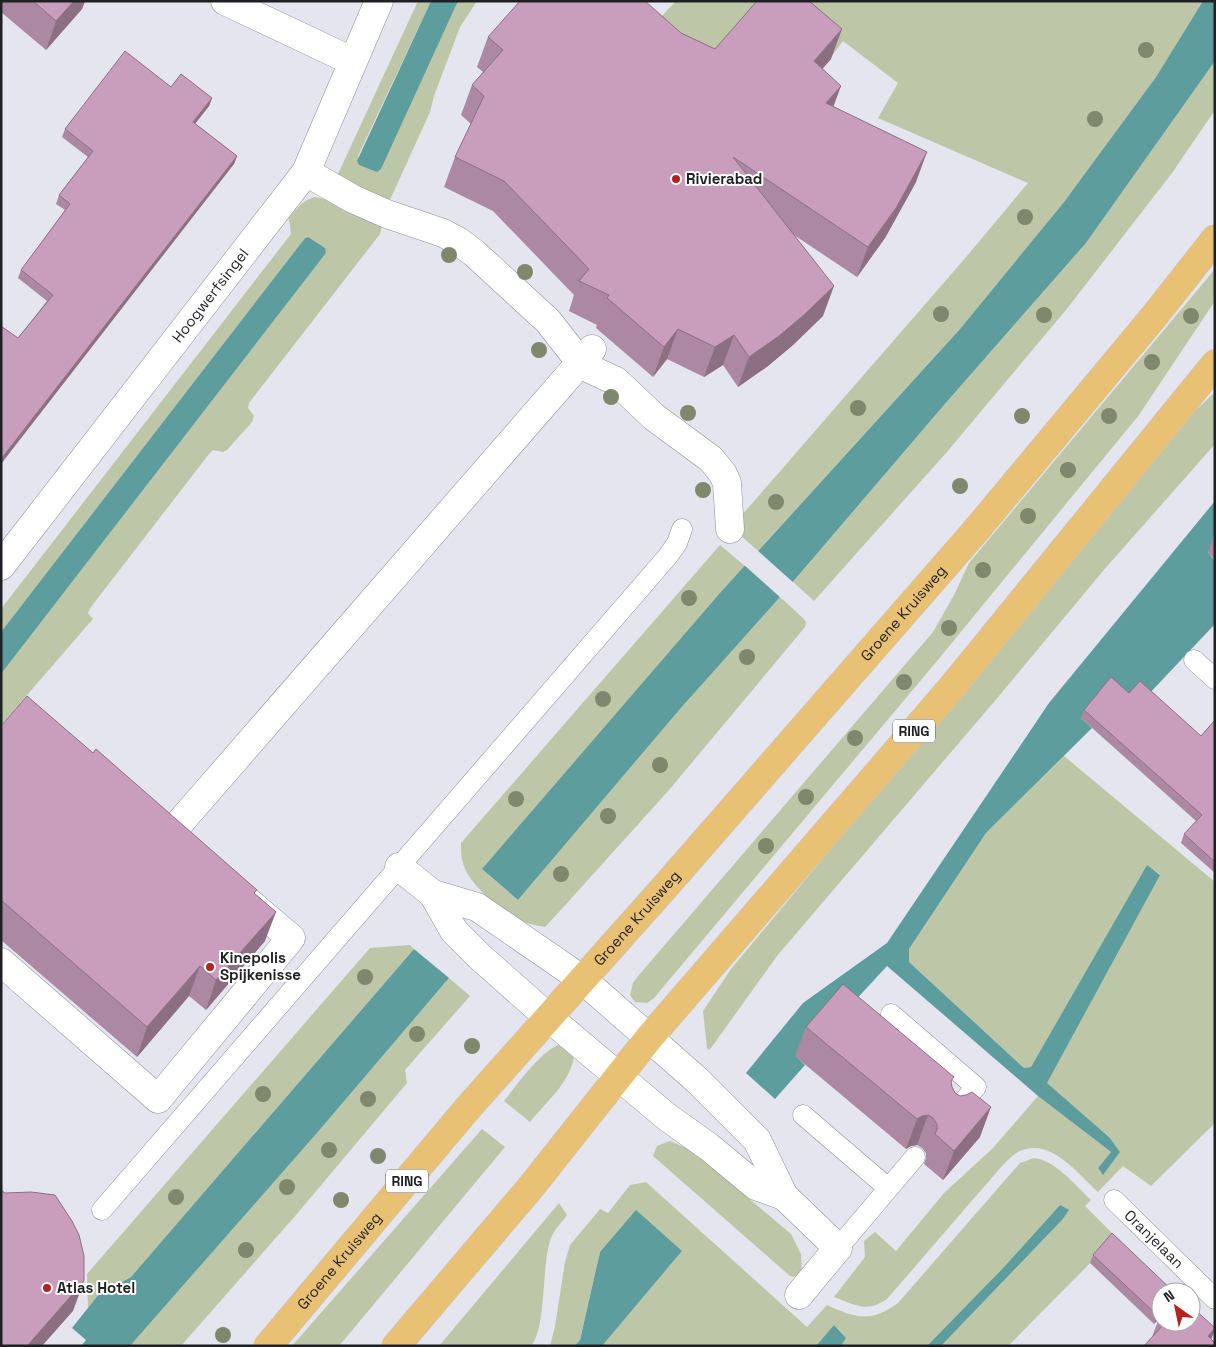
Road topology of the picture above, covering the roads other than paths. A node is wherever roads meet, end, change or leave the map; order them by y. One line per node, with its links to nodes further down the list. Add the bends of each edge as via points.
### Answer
1 (225, 1): 3 (street)
2 (380, 1): 3 (street, Hoogwerfsingel)
3 (352, 61): 4 (street, Hoogwerfsingel)
4 (306, 172): 6 (street, via 386,214 458,241); 10 (street, Hoogwerfsingel)
5 (1215, 239): 18 (main road, Groene Kruisweg / RING, via 978,528)
6 (586, 356): 9 (street, via 588,368 616,381 654,417 711,459 727,483); 13 (street, via 170,834)
7 (1215, 364): 21 (main road, RING, via 953,686)
8 (682, 529): 14 (lane, via 668,556)
9 (730, 530)
10 (1, 566)
11 (1194, 660): 12 (lane)
12 (1215, 679)
13 (206, 864)
14 (399, 867): 16 (street, Groene Kruisweg); 29 (lane)
15 (227, 883): 17 (street, via 291,938 158,1099)
16 (433, 894): 18 (street, Groene Kruisweg, via 477,908); 20 (street, Groene Kruisweg, via 454,931)
17 (1, 962)
18 (583, 980): 20 (main road, Groene Kruisweg / RING); 21 (street, Groene Kruisweg)
19 (891, 1014): 23 (lane, via 976,1087)
20 (549, 1018): 22 (street, Groene Kruisweg); 33 (main road, Groene Kruisweg / RING)
21 (649, 1038): 22 (main road, RING); 27 (street, Groene Kruisweg, via 757,1140)
22 (618, 1076): 27 (street, Groene Kruisweg, via 756,1186); 34 (main road, RING, via 531,1187)
23 (952, 1114)
24 (803, 1115): 26 (lane)
25 (915, 1156): 26 (lane)
26 (888, 1188): 30 (lane)
27 (784, 1196): 30 (street, Groene Kruisweg)
28 (1114, 1200): 32 (lane, Oranjelaan)
29 (102, 1210)
30 (838, 1248): 31 (street)
31 (799, 1295)
32 (1215, 1299)
33 (268, 1346)
34 (396, 1346)

